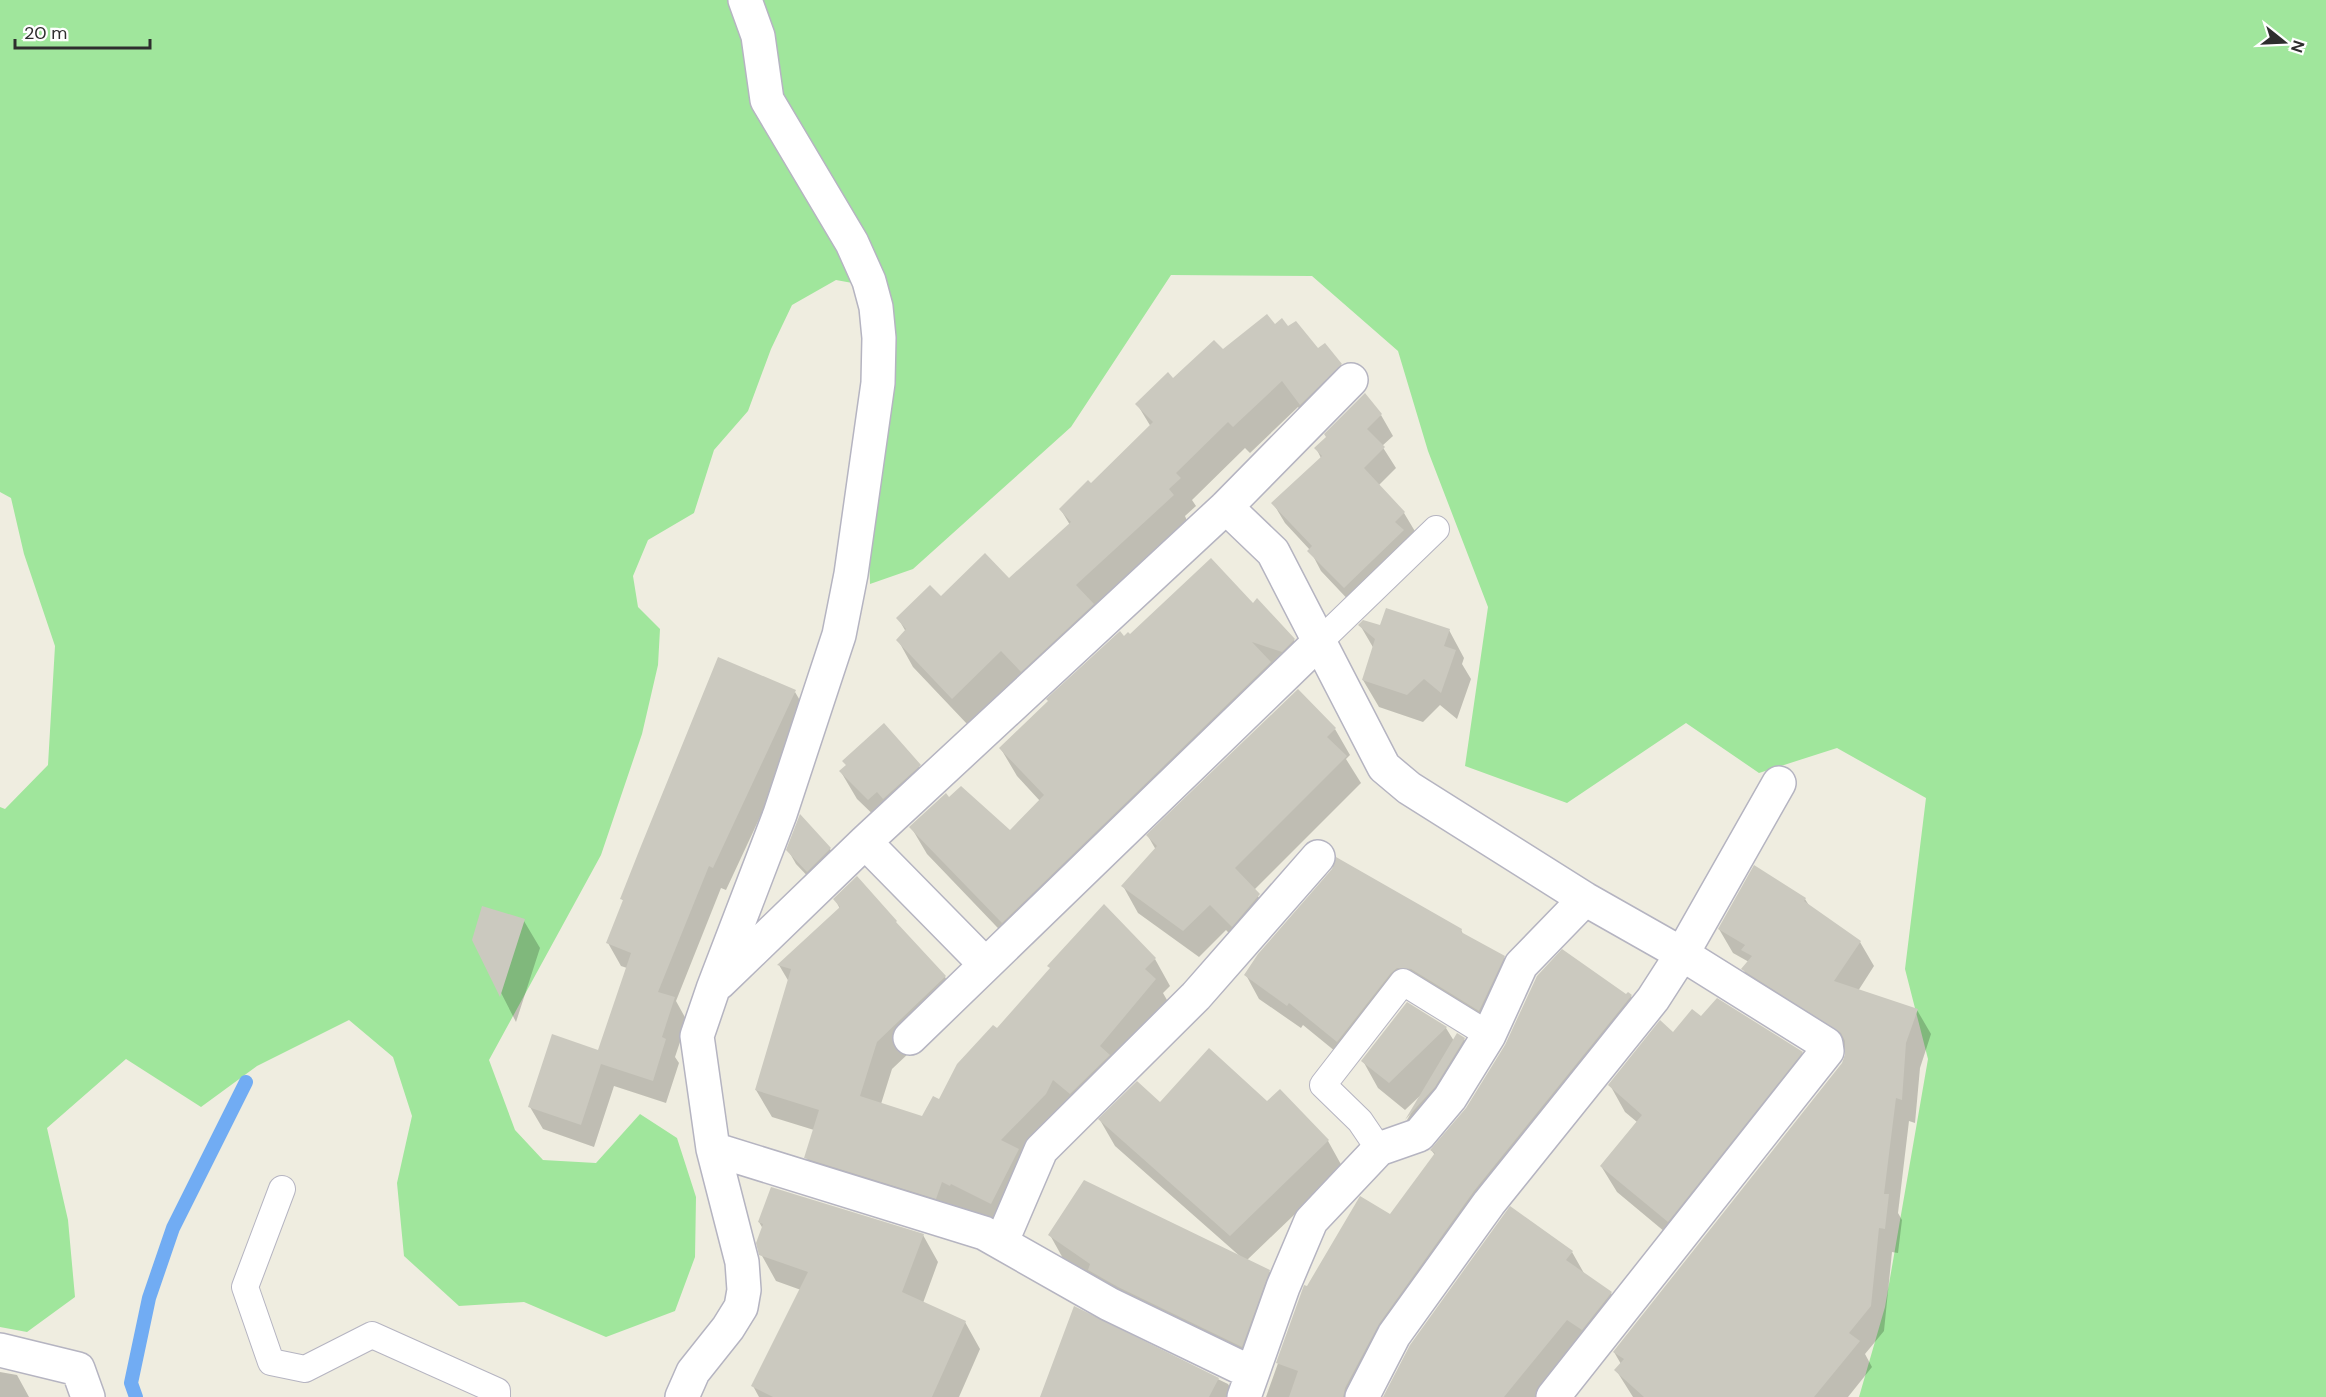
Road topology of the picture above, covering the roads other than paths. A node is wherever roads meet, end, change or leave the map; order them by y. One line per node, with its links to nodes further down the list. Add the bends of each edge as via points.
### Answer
1 (745, 0): 12 (street, via 758,36 767,100 852,243 869,281 876,308 878,383 839,635 780,814)
2 (1351, 380): 3 (street)
3 (1227, 507): 5 (street, via 1272,552); 7 (street)
4 (1436, 530): 5 (lane)
5 (1318, 643): 9 (street, via 1384,767 1409,788); 11 (street)
6 (1779, 783): 10 (street)
7 (865, 842): 11 (street); 12 (street)
8 (1318, 857): 18 (street, via 1196,996 1041,1150)
9 (1585, 899): 10 (street); 13 (street, via 1521,965)
10 (1682, 954): 24 (street, via 1653,999 1489,1203 1394,1335); 25 (street, via 1826,1044 1827,1051)
11 (985, 964): 14 (street)
12 (713, 989): 15 (street, via 697,1036)
13 (1489, 1035): 16 (street, via 1450,1098 1419,1135); 16 (lane, via 1403,982 1323,1085 1360,1121)
14 (910, 1038)
15 (713, 1149): 18 (street); 23 (street, via 742,1262 744,1290 741,1307 693,1372)
16 (1379, 1149): 20 (street, via 1311,1221)
17 (282, 1189): 22 (lane, via 245,1287 272,1362 305,1369 372,1335 497,1390)
18 (1002, 1241): 20 (street)
19 (0, 1350): 21 (street, via 78,1369)
20 (1248, 1385)
21 (88, 1397)
22 (496, 1397)
23 (682, 1397)
24 (1362, 1397)
25 (1553, 1397)

